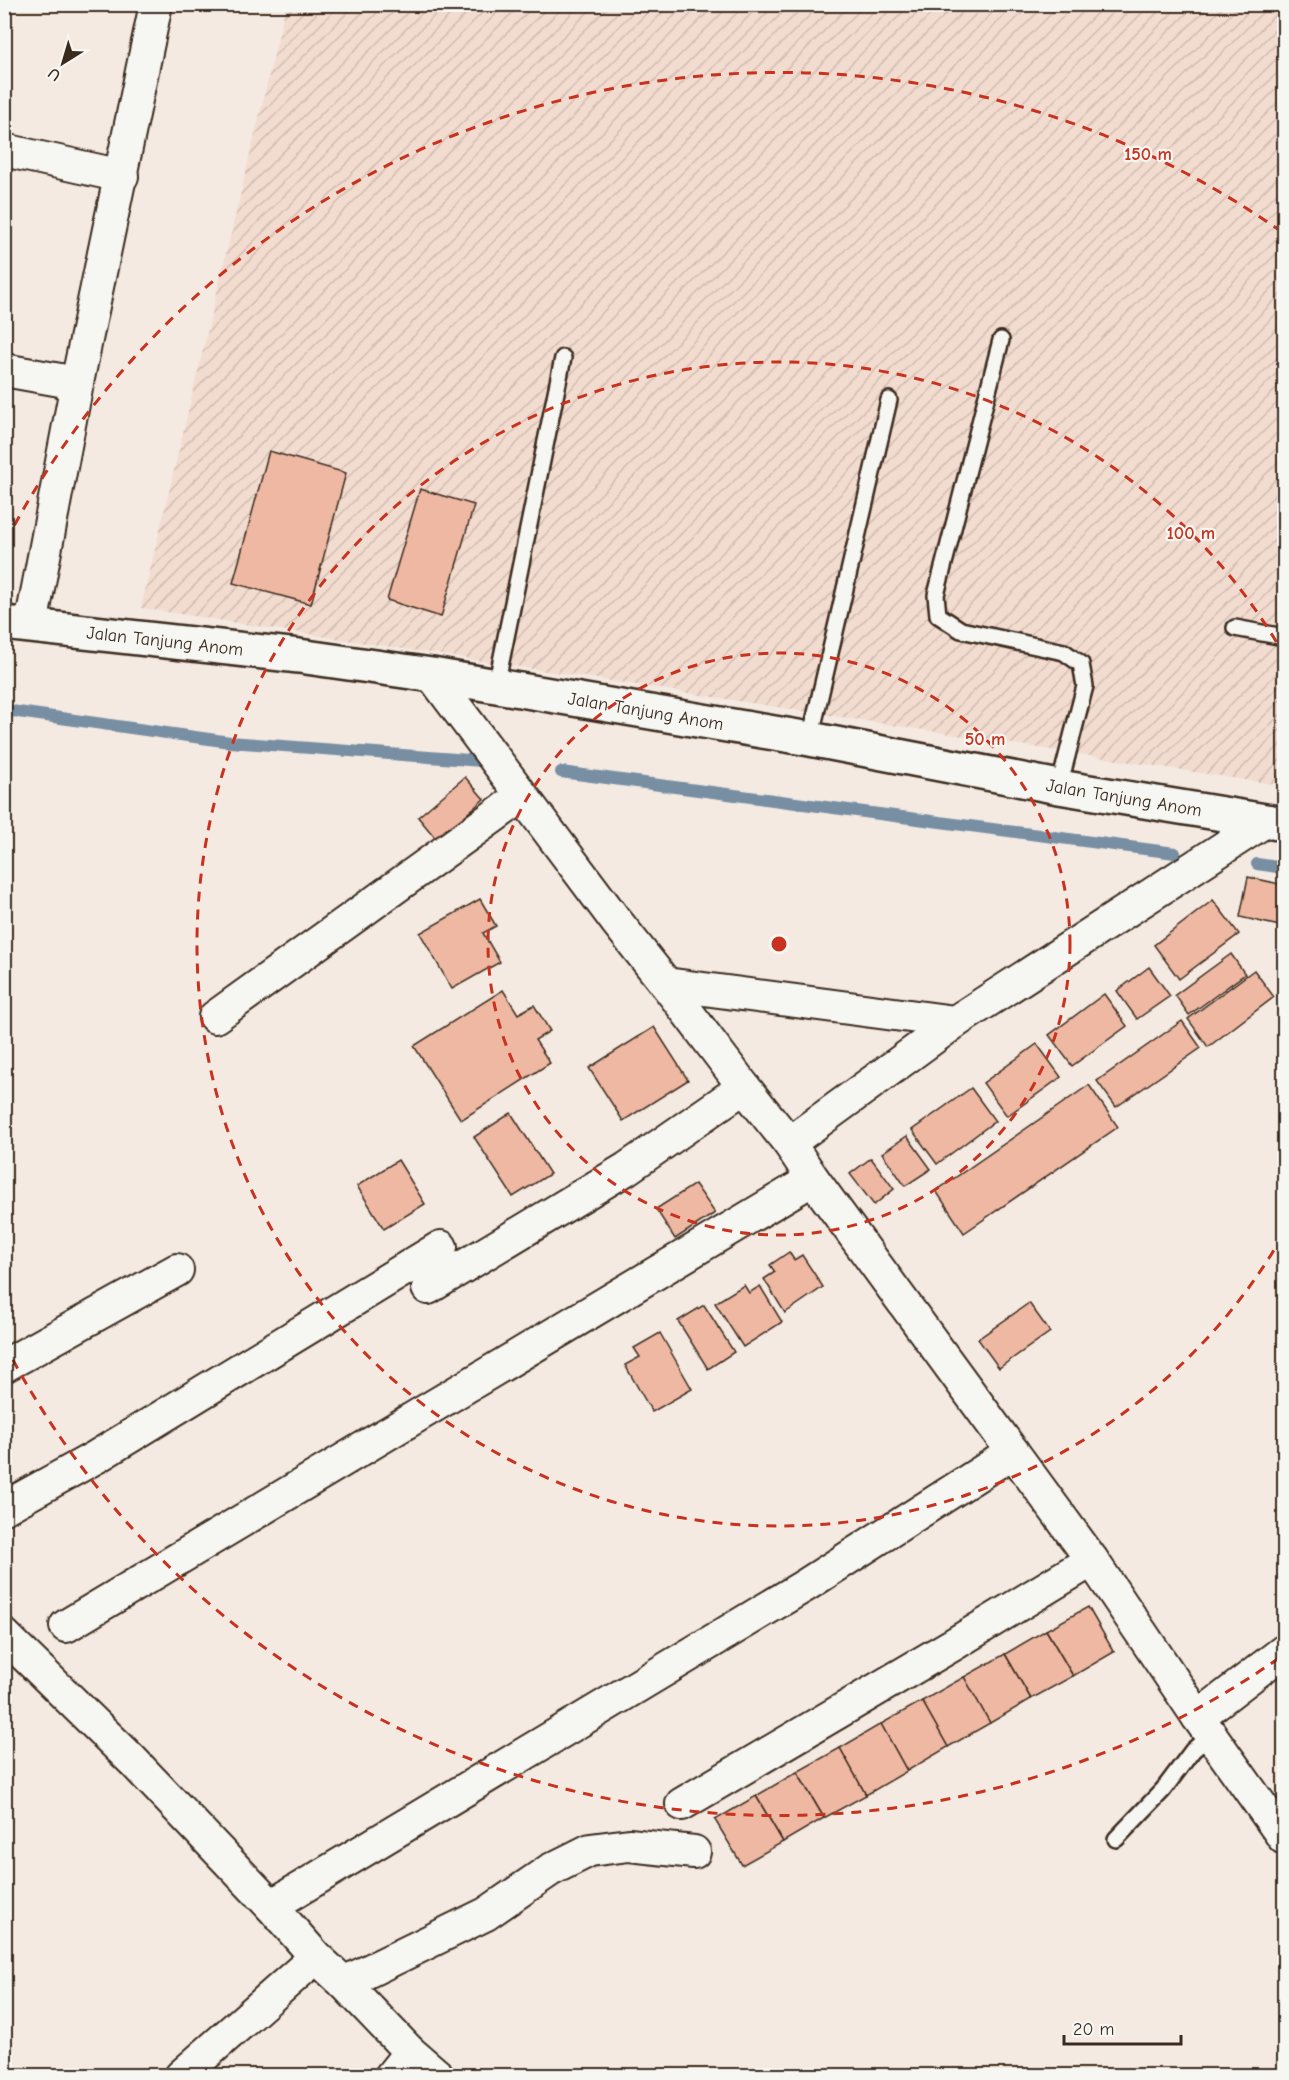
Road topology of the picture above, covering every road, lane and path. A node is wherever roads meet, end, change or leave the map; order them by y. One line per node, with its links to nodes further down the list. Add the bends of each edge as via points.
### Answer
1 (156, 4): 3 (street)
2 (4, 150): 3 (street)
3 (122, 176): 7 (street)
4 (1001, 340): 15 (lane, via 936,595 938,615 961,630 1064,652 1081,664 1085,686)
5 (563, 358): 13 (lane)
6 (4, 370): 7 (street)
7 (77, 383): 9 (street)
8 (889, 400): 14 (lane)
9 (18, 624): 12 (main road, Jalan Tanjung Anom)
10 (1235, 628): 11 (lane)
11 (1284, 637)
12 (432, 675): 13 (main road, Jalan Tanjung Anom); 16 (street)
13 (496, 686): 14 (main road, Jalan Tanjung Anom)
14 (810, 739): 15 (main road, Jalan Tanjung Anom)
15 (1059, 787): 17 (main road, Jalan Tanjung Anom)
16 (522, 796): 18 (street); 19 (street)
17 (1275, 822): 20 (street)
18 (666, 984): 20 (street); 21 (street)
19 (215, 1017)
20 (955, 1022): 22 (street)
21 (744, 1087): 22 (street); 26 (street, via 626,1168)
22 (789, 1143): 23 (street)
23 (813, 1179): 28 (street); 31 (street)
24 (441, 1247): 29 (street)
25 (177, 1270): 27 (street)
26 (428, 1288)
27 (4, 1366)
28 (1013, 1452): 30 (street); 39 (street, via 806,1584)
29 (4, 1509)
30 (1092, 1560): 34 (street); 35 (street)
31 (66, 1626)
32 (4, 1635): 39 (street, via 132,1760)
33 (1284, 1651): 34 (street)
34 (1204, 1726): 36 (street); 37 (lane, via 1193,1750 1163,1790)
35 (682, 1804)
36 (1284, 1838)
37 (1116, 1839)
38 (693, 1852): 41 (street, via 629,1845 591,1851 550,1870 486,1914)
39 (271, 1906): 40 (street)
40 (316, 1957): 41 (street); 43 (street)
41 (344, 1983): 42 (street)
42 (400, 2064): 44 (street)
43 (181, 2076)
44 (438, 2076)

